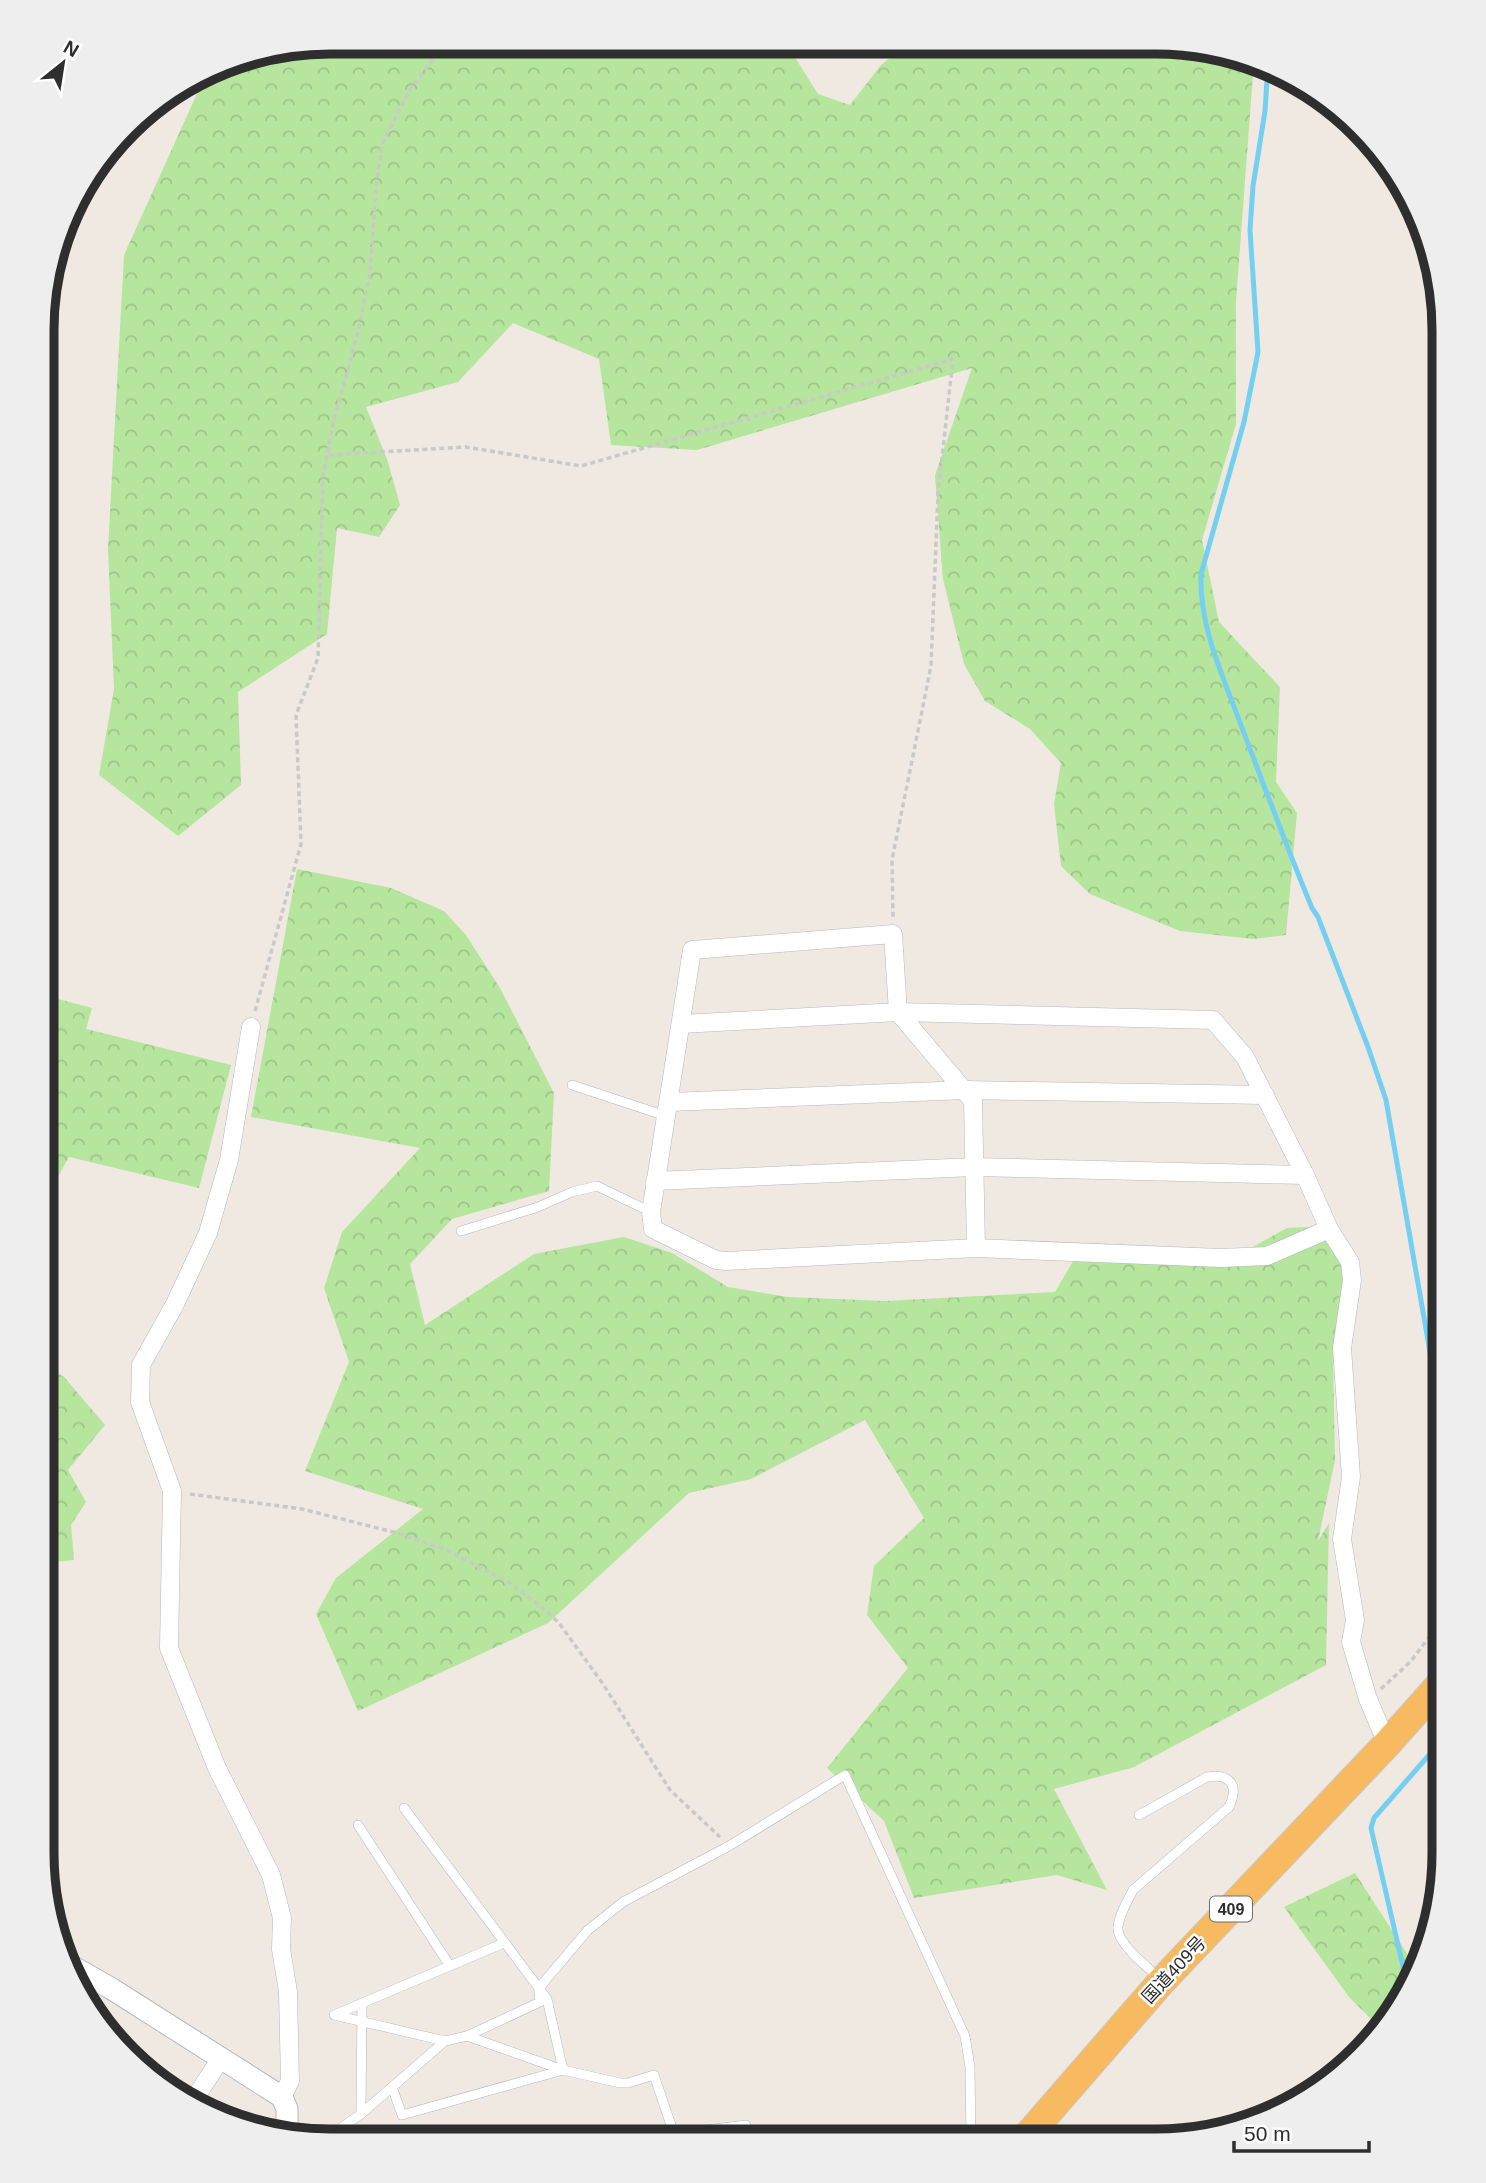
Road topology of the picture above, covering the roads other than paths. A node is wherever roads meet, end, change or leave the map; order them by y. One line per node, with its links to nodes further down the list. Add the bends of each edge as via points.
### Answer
1 (898, 1013): 2 (street); 2 (street, via 894,934 692,950); 5 (street); 6 (street, via 1213,1020 1245,1057)
2 (681, 1024): 7 (street)
3 (251, 1027): 33 (street, via 229,1160 208,1233 141,1366 140,1402 172,1491 169,1648 217,1768 271,1875 282,1918 290,2081)
4 (572, 1085): 7 (lane)
5 (965, 1090): 6 (street); 7 (street); 8 (street, via 973,1101)
6 (1265, 1095): 9 (street)
7 (668, 1109): 10 (street)
8 (974, 1167): 9 (street); 10 (street); 14 (street)
9 (1305, 1175): 12 (street)
10 (655, 1181): 11 (street)
11 (651, 1212): 13 (lane, via 597,1186); 14 (street, via 653,1228 716,1260)
12 (1329, 1229): 14 (street, via 1267,1256); 16 (street, via 1350,1262 1352,1280 1342,1348 1351,1477 1342,1539 1355,1620 1351,1643)
13 (461, 1231)
14 (976, 1248)
15 (1432, 1693): 16 (highway, 国道409号 / 409)
16 (1387, 1744): 23 (highway, 国道409号 / 409)
17 (404, 1808): 20 (lane)
18 (1139, 1815): 23 (lane, via 1207,1777 1219,1775 1233,1788 1229,1807 1133,1891 1117,1928 1119,1939)
19 (358, 1825): 21 (lane)
20 (504, 1943): 21 (lane); 24 (lane)
21 (450, 1966): 25 (lane)
22 (82, 1972): 29 (street)
23 (1162, 1981): 41 (highway, 国道409号 / 409)
24 (539, 1991): 27 (lane, via 540,2002); 30 (lane, via 547,1999); 40 (lane, via 588,1930 623,1902 729,1846 845,1774 965,2036)
25 (362, 2003): 26 (lane); 26 (lane, via 334,2015)
26 (362, 2021): 28 (lane); 34 (lane)
27 (467, 2036): 28 (lane); 30 (lane)
28 (445, 2040): 31 (lane)
29 (221, 2058): 32 (street); 33 (street)
30 (563, 2070): 31 (lane, via 402,2115); 38 (lane, via 620,2083 654,2075)
31 (392, 2087): 34 (lane)
32 (197, 2095)
33 (282, 2097): 35 (street)
34 (361, 2114): 37 (lane)
35 (287, 2125)
36 (746, 2125): 39 (lane)
37 (339, 2129)
38 (672, 2129)
39 (714, 2129)
40 (971, 2129)
41 (1033, 2129)

